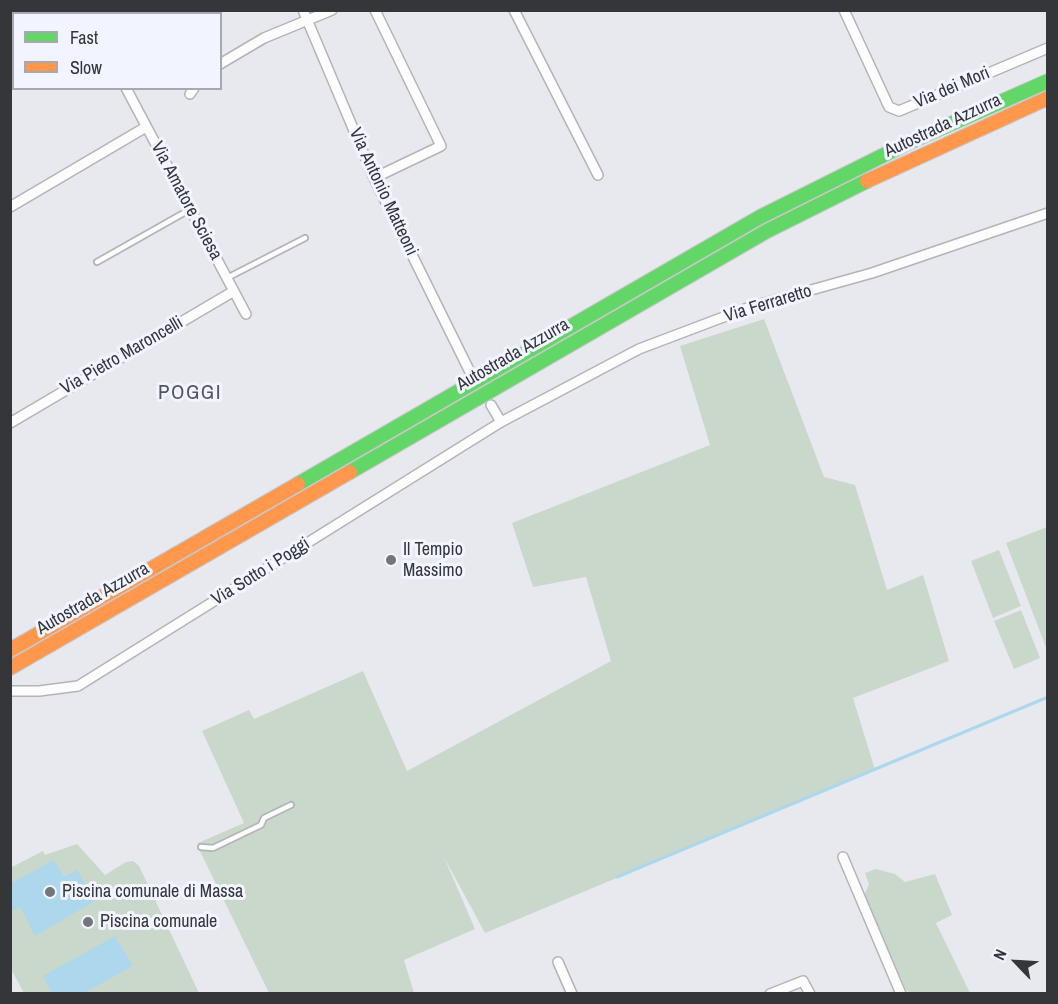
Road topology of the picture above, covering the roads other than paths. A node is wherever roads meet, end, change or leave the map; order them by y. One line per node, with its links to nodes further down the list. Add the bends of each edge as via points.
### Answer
1 (332, 10): 5 (street)
2 (375, 10): 13 (street, via 441,146)
3 (514, 10): 12 (street)
4 (844, 10): 6 (street, Via dei Mori, via 894,111)
5 (305, 15): 7 (street); 13 (street, Via Antonio Matteoni)
6 (1047, 48)
7 (222, 63)
8 (1047, 81): 26 (highway, Autostrada Azzurra, via 910,142 760,217)
9 (127, 90): 11 (street, Via Amatore Sciesa)
10 (1047, 98): 27 (highway, Autostrada Azzurra, via 917,156 768,231)
11 (146, 127): 14 (street); 15 (street, Via Amatore Sciesa)
12 (598, 175)
13 (374, 178): 22 (street, Via Antonio Matteoni)
14 (10, 207)
15 (189, 210): 18 (lane); 19 (street, Via Amatore Sciesa)
16 (1047, 213): 24 (street, Via Ferraretto, via 872,273 750,307 639,349)
17 (305, 238): 19 (lane)
18 (97, 262)
19 (227, 278): 20 (street, Via Amatore Sciesa)
20 (234, 291): 21 (street, Via Amatore Sciesa); 25 (street, Via Pietro Maroncelli)
21 (246, 314)
22 (469, 370)
23 (491, 405): 24 (street)
24 (501, 422): 28 (street, Via Sotto i Poggi, via 78,686)
25 (10, 423)
26 (10, 650)
27 (10, 668)
28 (10, 691)
29 (291, 805): 30 (lane, via 264,818 261,825 213,848)
30 (201, 847)
31 (843, 857): 36 (street)
32 (558, 962): 33 (street)
33 (572, 993)
34 (770, 993): 35 (street, via 803,981)
35 (810, 993)
36 (901, 993)

